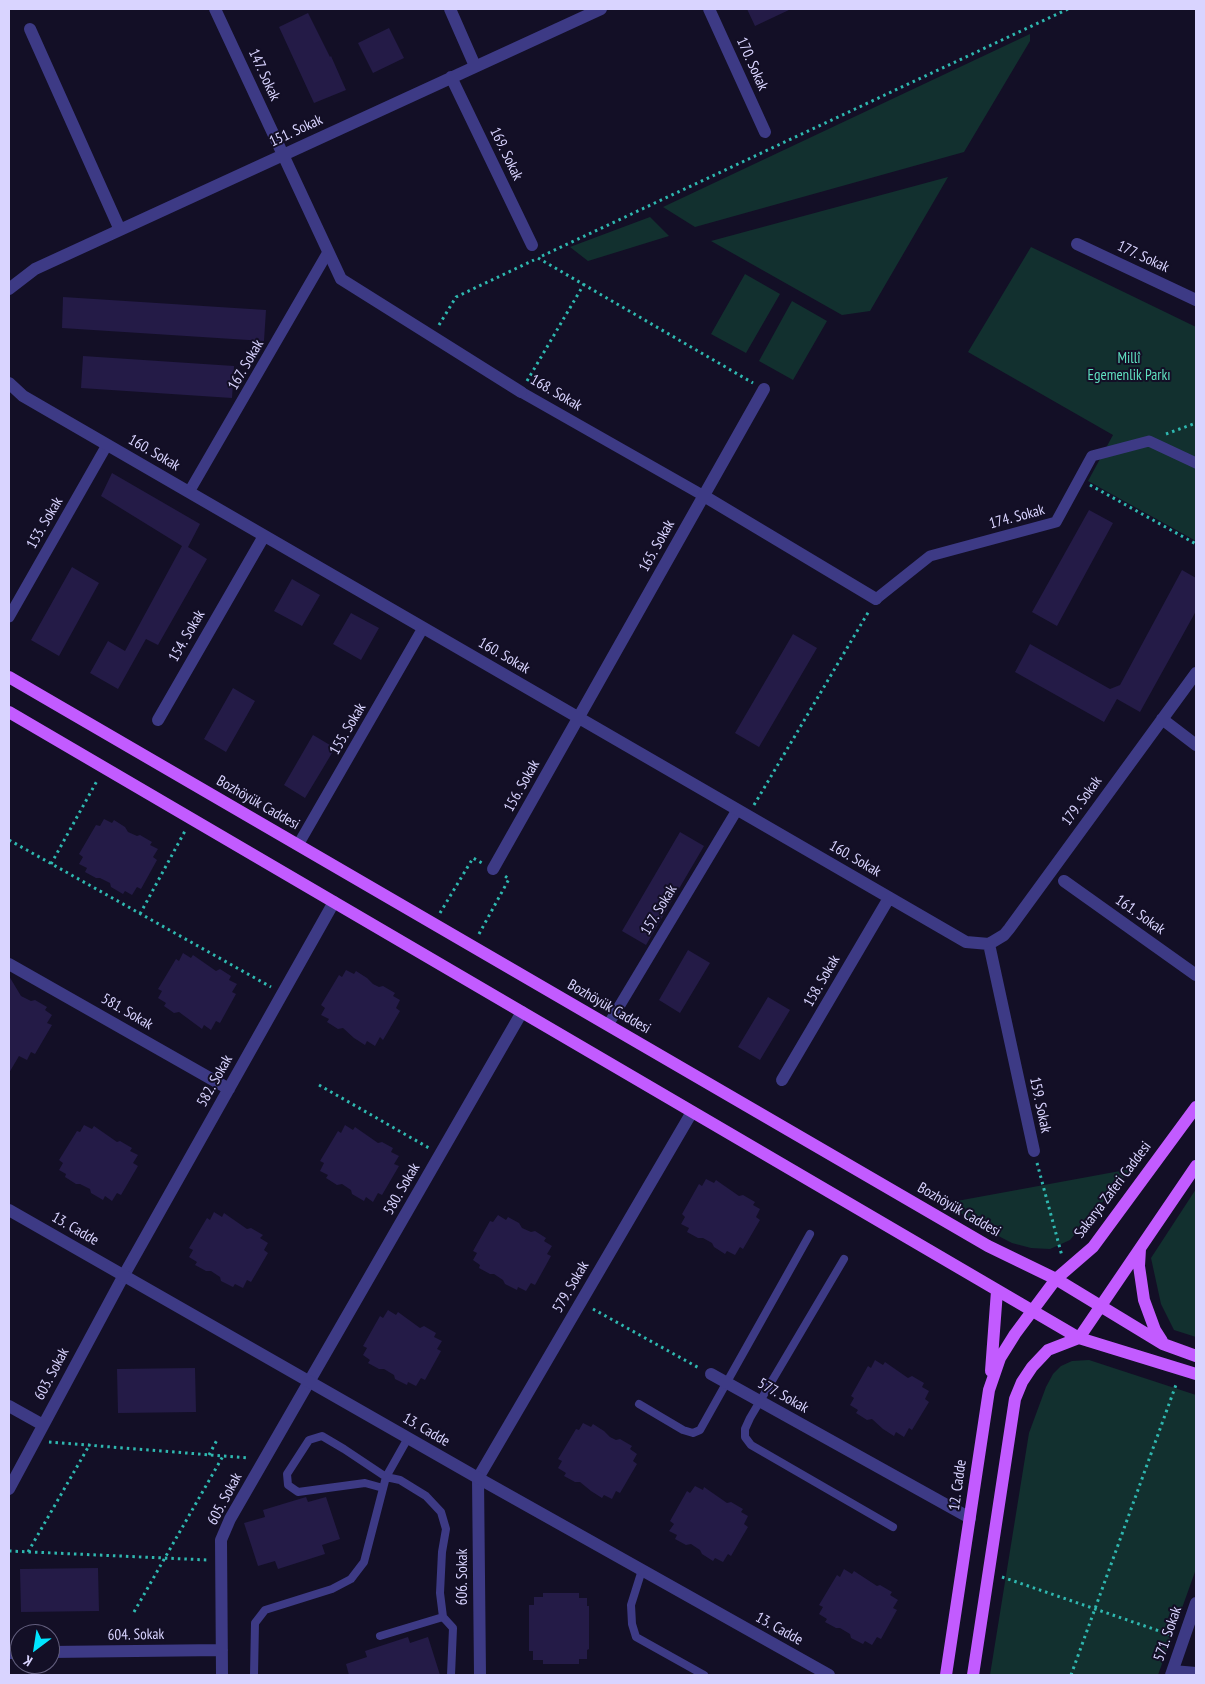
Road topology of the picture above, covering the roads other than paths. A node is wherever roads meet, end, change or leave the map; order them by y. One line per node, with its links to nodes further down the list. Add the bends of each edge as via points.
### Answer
1 (215, 9): 9 (street, 147. Sokak)
2 (450, 9): 6 (street)
3 (600, 9): 6 (street, 151. Sokak)
4 (710, 9): 8 (street, 170. Sokak)
5 (30, 29): 10 (street)
6 (475, 66): 7 (street, 151. Sokak)
7 (451, 77): 9 (street, 151. Sokak); 12 (street, 169. Sokak)
8 (765, 132)
9 (282, 155): 10 (street, 151. Sokak); 13 (street, 168. Sokak)
10 (120, 230): 14 (street, 151. Sokak, via 35,269)
11 (1077, 244): 15 (street, 177. Sokak)
12 (532, 245)
13 (328, 252): 18 (street, 168. Sokak, via 341,279); 21 (street, 167. Sokak)
14 (9, 289)
15 (1196, 300)
16 (9, 383): 19 (street, 160. Sokak, via 23,396)
17 (764, 389): 22 (street, 165. Sokak)
18 (521, 392): 22 (street, 168. Sokak)
19 (108, 445): 21 (street, 160. Sokak); 25 (street, 153. Sokak)
20 (1196, 463): 24 (street, 174. Sokak, via 1149,441 1092,456 1056,522 930,556)
21 (189, 492): 23 (street, 160. Sokak)
22 (704, 496): 24 (street, 168. Sokak); 30 (street, 165. Sokak)
23 (264, 536): 26 (street, 160. Sokak); 32 (street, 154. Sokak)
24 (876, 599)
25 (9, 617)
26 (423, 628): 30 (street, 160. Sokak); 35 (street, 155. Sokak)
27 (1196, 673): 31 (street, 179. Sokak)
28 (9, 677): 35 (main road, Bozhöyük Caddesi)
29 (9, 712): 39 (main road)
30 (578, 718): 34 (street, 160. Sokak); 36 (street, 156. Sokak)
31 (1162, 719): 33 (street); 40 (street, 179. Sokak, via 1004,935)
32 (158, 720)
33 (1196, 745)
34 (742, 813): 38 (street, 160. Sokak); 44 (street, 157. Sokak)
35 (298, 845): 44 (main road, Bozhöyük Caddesi)
36 (493, 870)
37 (1064, 881): 42 (street, 161. Sokak)
38 (889, 898): 40 (street, 160. Sokak, via 960,939 973,944); 45 (street, 158. Sokak)
39 (334, 902): 43 (main road); 46 (street, 582. Sokak)
40 (989, 944): 49 (street, 159. Sokak)
41 (9, 964): 46 (street, 581. Sokak)
42 (1196, 975)
43 (522, 1012): 48 (main road); 65 (street, 580. Sokak)
44 (608, 1025): 56 (main road, Bozhöyük Caddesi, via 988,1246)
45 (782, 1080)
46 (228, 1089): 55 (street, 582. Sokak)
47 (1196, 1107): 56 (main road, Sakarya Zaferi Caddesi, via 1093,1247)
48 (692, 1112): 57 (main road); 74 (street, 579. Sokak)
49 (1034, 1151)
50 (1196, 1166): 53 (main road)
51 (9, 1210): 55 (street, 13. Cadde)
52 (810, 1234): 66 (lane)
53 (1140, 1248): 58 (main road); 61 (main road, via 1144,1300)
54 (844, 1259): 68 (lane)
55 (124, 1276): 65 (street, 13. Cadde); 71 (street, 603. Sokak)
56 (1056, 1279): 58 (main road, Bozhöyük Caddesi); 59 (main road, Sakarya Zaferi Caddesi)
57 (997, 1291): 59 (main road); 67 (main road)
58 (1100, 1305): 60 (main road); 61 (main road, Bozhöyük Caddesi)
59 (1032, 1311): 60 (main road); 67 (main road, 12. Cadde, via 1000,1358)
60 (1078, 1338): 64 (main road); 94 (main road, via 1048,1350 1032,1367 1015,1399)
61 (1163, 1344): 62 (main road, Bozhöyük Caddesi)
62 (1196, 1356)
63 (711, 1374): 66 (street, 577. Sokak)
64 (1196, 1374)
65 (310, 1382): 72 (street, 13. Cadde); 83 (street, 605. Sokak, via 221,1540)
66 (726, 1383): 68 (street, 577. Sokak); 69 (lane, via 700,1430 693,1433)
67 (989, 1390): 77 (main road, 12. Cadde)
68 (760, 1401): 77 (street, 577. Sokak); 78 (lane, via 745,1429 745,1437 751,1445)
69 (639, 1404)
70 (9, 1406): 71 (street)
71 (43, 1425): 76 (street, 603. Sokak)
72 (408, 1438): 73 (lane); 74 (street, 13. Cadde)
73 (386, 1477): 75 (lane); 75 (lane, via 322,1436 309,1440 287,1474 288,1485 298,1492 365,1483); 81 (lane, via 400,1480 426,1496 441,1512 446,1529 442,1552)
74 (478, 1478): 79 (street, 13. Cadde); 90 (street, 606. Sokak)
75 (383, 1488): 88 (lane, via 364,1562 351,1579 332,1589 265,1610 255,1623)
76 (9, 1489)
77 (970, 1518): 93 (main road, 12. Cadde)
78 (893, 1527)
79 (642, 1570): 91 (lane, via 631,1605 636,1637); 92 (street, 13. Cadde)
80 (1196, 1603): 85 (street, 571. Sokak)
81 (442, 1617): 82 (lane); 89 (lane, via 453,1628)
82 (380, 1636)
83 (222, 1650): 84 (street, 604. Sokak); 87 (street, 605. Sokak)
84 (60, 1652)
85 (1172, 1673): 86 (street)
86 (1196, 1673)
87 (222, 1675)
88 (254, 1675)
89 (451, 1675)
90 (480, 1675)
91 (704, 1675)
92 (829, 1675)
93 (946, 1675)
94 (972, 1675)

